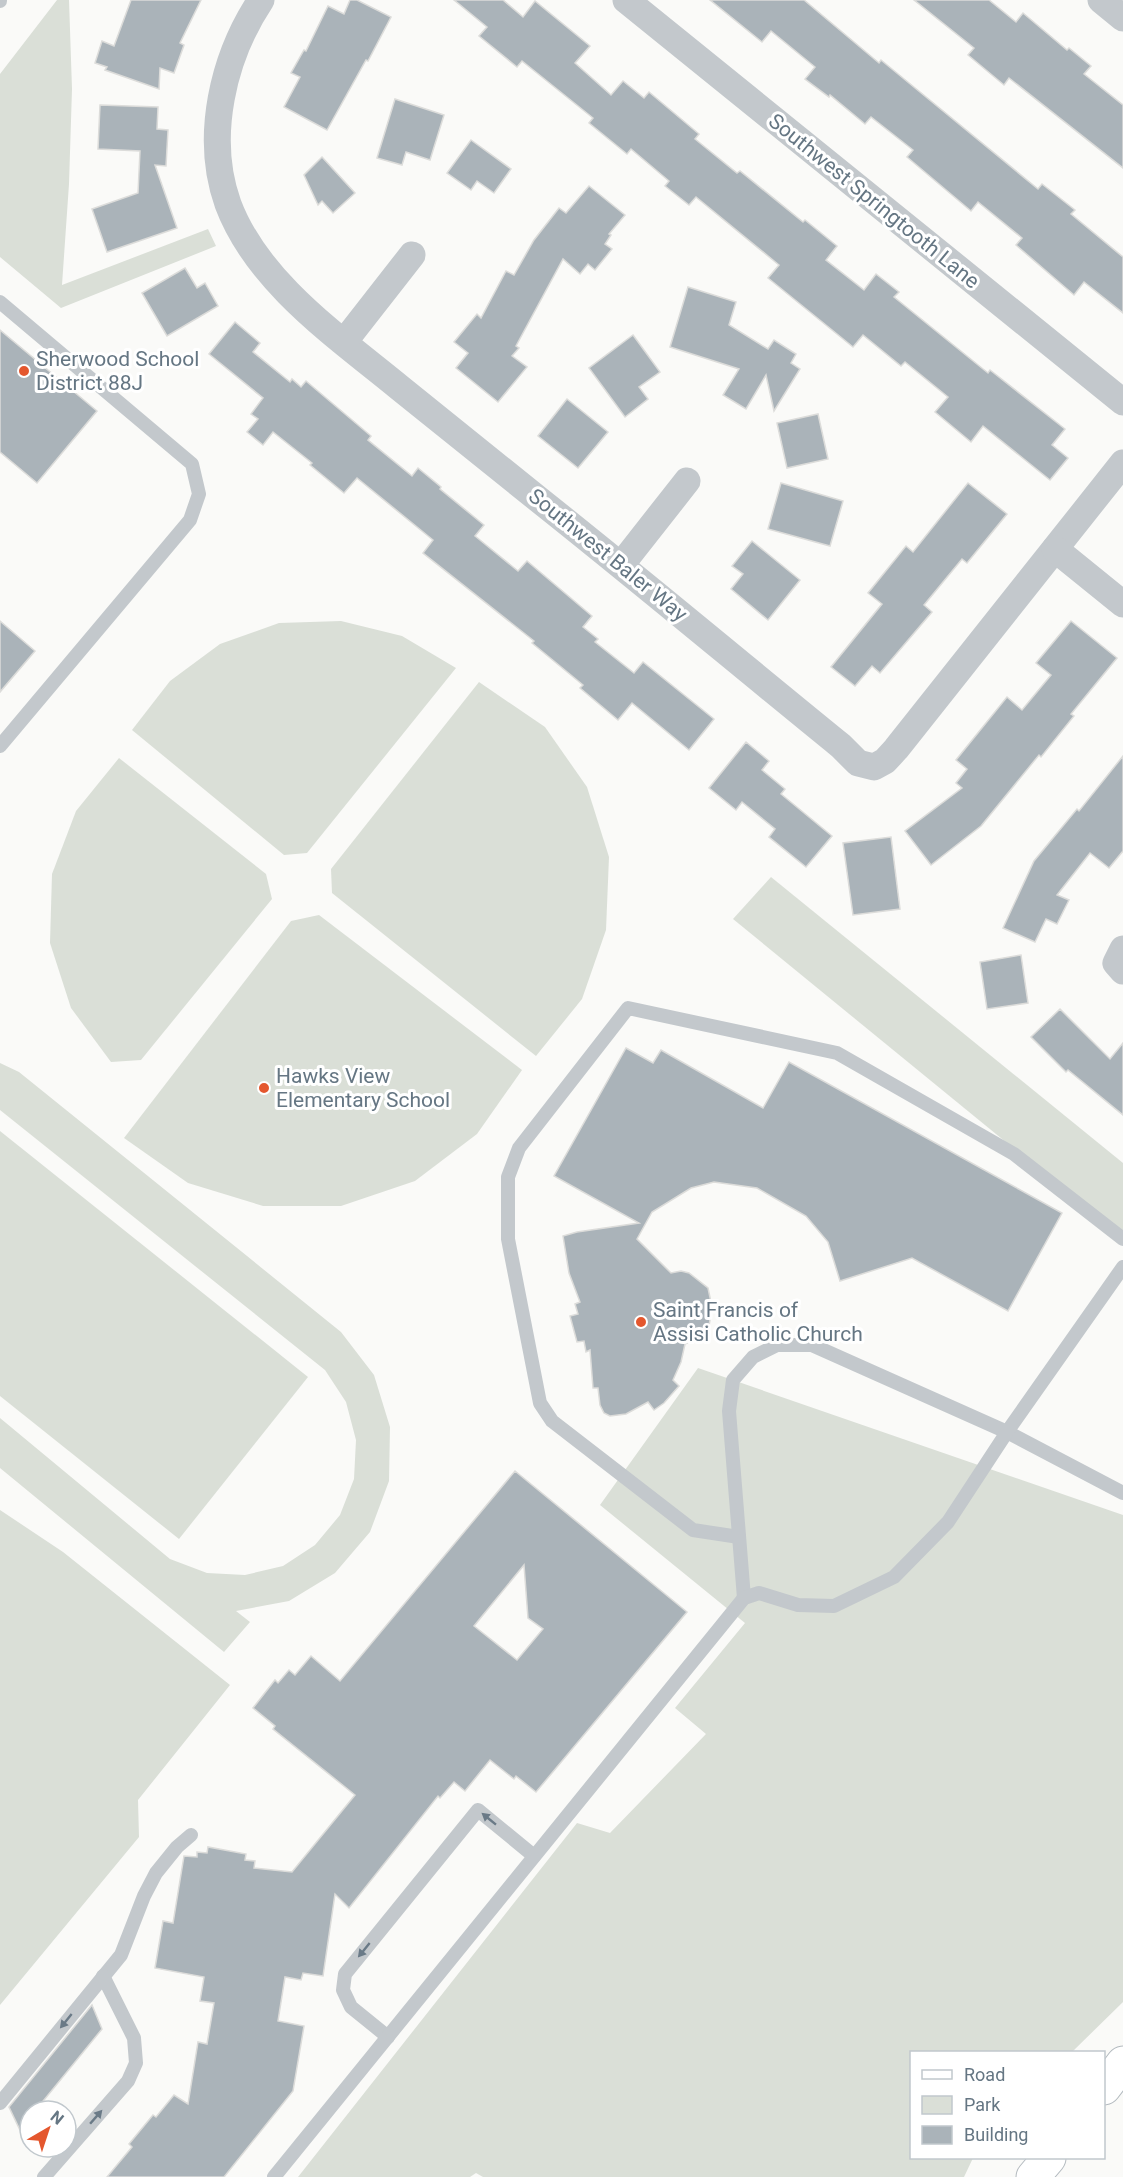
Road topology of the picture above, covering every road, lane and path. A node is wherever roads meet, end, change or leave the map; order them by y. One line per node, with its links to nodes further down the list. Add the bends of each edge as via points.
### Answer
1 (261, 0): 7 (street, Southwest Baler Way, via 240,39 223,88 218,123 222,182 228,204 253,252 273,278)
2 (626, 0): 8 (street, Southwest Springtooth Lane)
3 (1101, 0): 4 (street)
4 (1123, 18)
5 (412, 255): 7 (street)
6 (0, 302): 14 (lane, via 192,464 199,494 190,520)
7 (344, 342): 12 (street, Southwest Baler Way)
8 (1123, 402)
9 (1123, 463): 11 (street, Southwest Baler Way)
10 (687, 481): 12 (street)
11 (1055, 549): 12 (street, Southwest Baler Way, via 896,749 874,766 858,763); 13 (street)
12 (621, 566)
13 (1123, 604)
14 (0, 746)
15 (1123, 949): 16 (street, via 1116,963)
16 (1123, 970)
17 (1123, 1239): 21 (lane, via 1014,1154 837,1053 628,1008 519,1149 508,1177 508,1239 540,1403 552,1421 693,1530)
18 (1123, 1267): 19 (lane)
19 (1007, 1432): 20 (lane); 21 (lane, via 812,1345 777,1345 753,1357 733,1380 729,1411); 22 (lane, via 948,1522 894,1577 834,1606 798,1605 759,1593)
20 (1123, 1493)
21 (739, 1537): 22 (lane)
22 (744, 1598): 24 (lane)
23 (192, 1834): 25 (lane, via 156,1873 121,1955)
24 (534, 1856): 26 (lane); 26 (lane, one-way to 26, via 478,1810 352,1965 345,1974 343,1990 351,2007)
25 (104, 1976): 29 (lane, one-way to 29); 31 (lane, one-way to 25, via 128,2081 136,2063 134,2038)
26 (388, 2037): 32 (lane)
27 (1123, 2063): 28 (main road)
28 (1105, 2087)
29 (0, 2103)
30 (1047, 2159): 33 (main road)
31 (44, 2177)
32 (274, 2177)
33 (1033, 2177)

